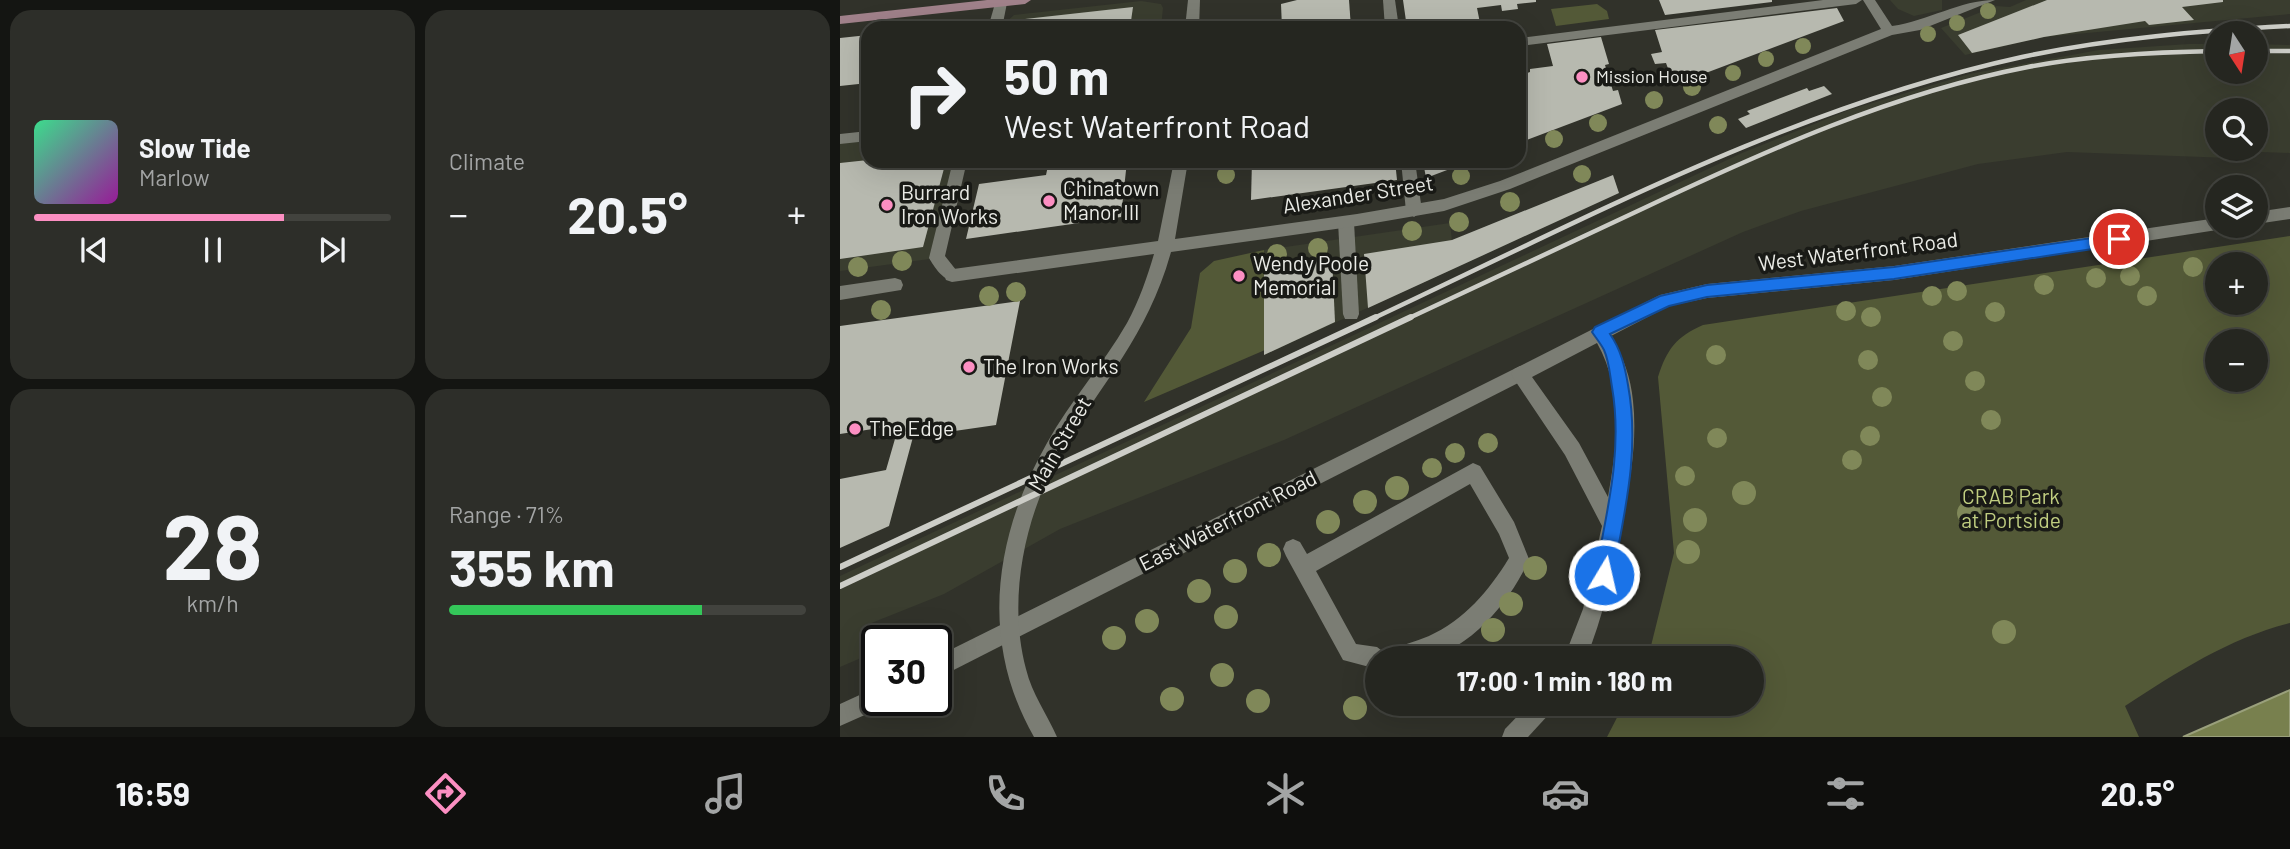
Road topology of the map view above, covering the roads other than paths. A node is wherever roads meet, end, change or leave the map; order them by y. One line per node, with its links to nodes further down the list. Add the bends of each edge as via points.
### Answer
1 (1025, 0): 7 (main road)
2 (1194, 0): 10 (street)
3 (1389, 0): 11 (street)
4 (1856, 0): 13 (street)
5 (1869, 0): 12 (street)
6 (1989, 0): 12 (street, Alexander Street)
7 (1001, 3): 8 (main road); 9 (street)
8 (840, 20)
9 (997, 21)
10 (1192, 21)
11 (1391, 21)
12 (1889, 32): 19 (street, Alexander Street, via 1505,185)
13 (1526, 41)
14 (861, 137): 15 (street)
15 (840, 139)
16 (958, 168): 24 (street, Alexander Street, via 937,258 952,275)
17 (1180, 168): 24 (street, Main Street)
18 (1409, 168): 19 (street)
19 (1414, 211): 22 (street, Alexander Street)
20 (2290, 213): 21 (street)
21 (2268, 216)
22 (1346, 222): 24 (street, Alexander Street); 27 (street)
23 (2205, 226): 28 (street, West Waterfront Road, via 1894,273 1707,291 1666,300)
24 (1163, 245): 38 (street, Main Street, via 1153,282 1126,339 1054,447 1035,482 1018,531 1010,588 1012,650 1028,704)
25 (895, 285): 26 (street)
26 (840, 293)
27 (1351, 314)
28 (1600, 332): 29 (street, West Waterfront Road); 30 (street, via 1611,348 1625,411 1622,480)
29 (1520, 374): 30 (street, via 1572,449); 34 (street, East Waterfront Road)
30 (1612, 525): 32 (street, via 1597,603)
31 (1431, 646): 33 (street, via 1468,627 1504,588 1519,559 1473,472 1298,558 1350,653)
32 (1581, 646)
33 (1365, 656)
34 (952, 660)
35 (861, 705): 36 (street)
36 (840, 715)
37 (1532, 716): 39 (street)
38 (1046, 737)
39 (1513, 737)

